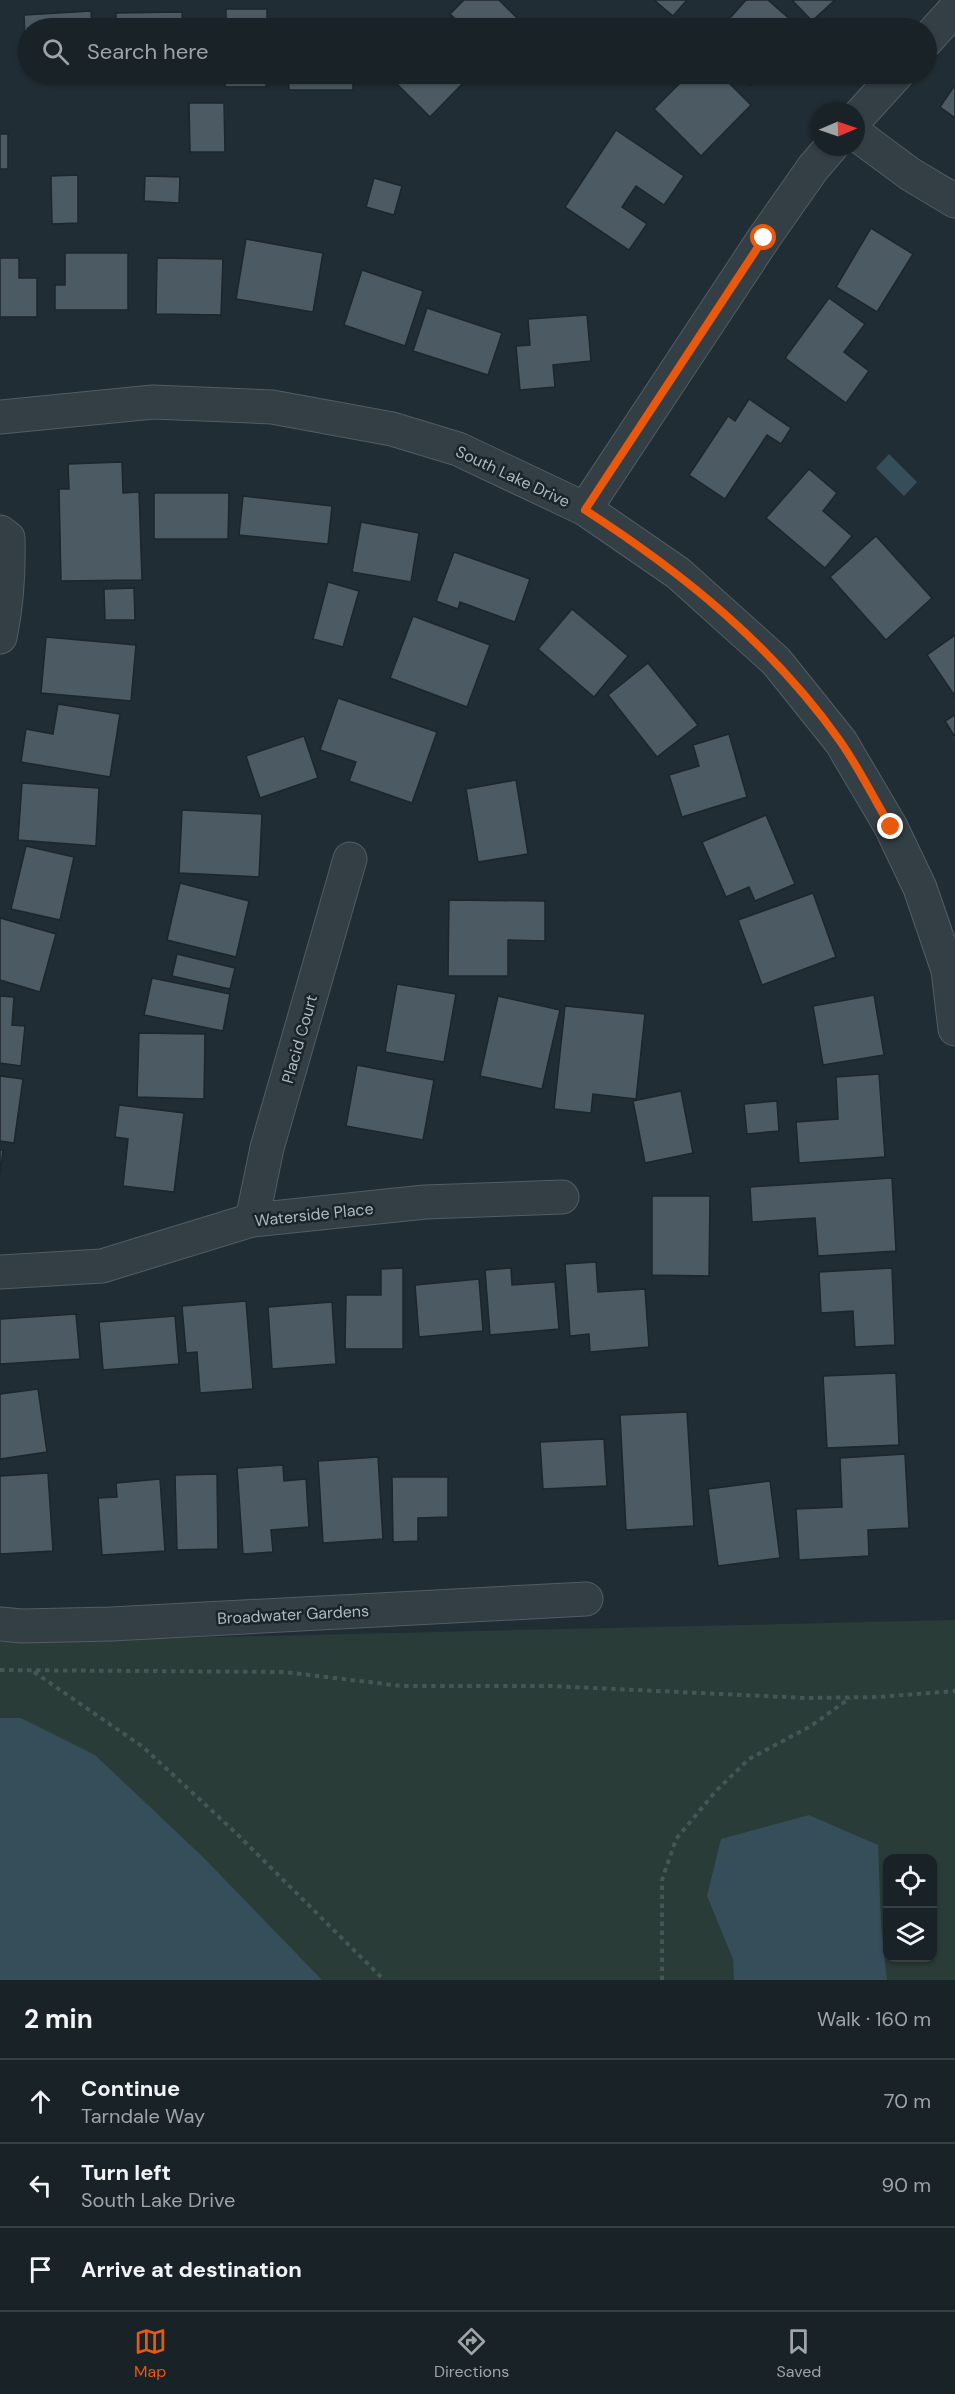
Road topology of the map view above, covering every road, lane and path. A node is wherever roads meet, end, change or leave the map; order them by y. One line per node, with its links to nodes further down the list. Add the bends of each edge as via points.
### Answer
1 (955, 9): 2 (street)
2 (937, 30)
3 (888, 84): 4 (street)
4 (865, 108)
5 (865, 141): 7 (street)
6 (823, 156): 9 (street, via 764,238)
7 (955, 201)
8 (0, 417): 9 (street, South Lake Drive, via 153,402 272,407 392,429 458,449)
9 (585, 510): 13 (street, South Lake Drive, via 678,573 759,645 841,742 891,827 920,888 948,970)
10 (0, 532): 11 (street, via 8,538 9,568)
11 (0, 637)
12 (350, 859): 15 (street, Placid Court, via 267,1148)
13 (955, 1029)
14 (562, 1197): 15 (street, Waterside Place, via 425,1202)
15 (252, 1220): 16 (street, Waterside Place, via 102,1266)
16 (0, 1272)
17 (586, 1599): 18 (street, Broadwater Gardens, via 111,1624)
18 (0, 1623)
19 (0, 1670): 20 (path)
20 (32, 1671): 22 (path, via 284,1672 402,1686 550,1686); 23 (path, via 144,1747)
21 (955, 1691): 22 (path)
22 (851, 1698): 24 (path, via 811,1726 749,1759 676,1839 662,1880)
23 (384, 1980)
24 (662, 1980)

